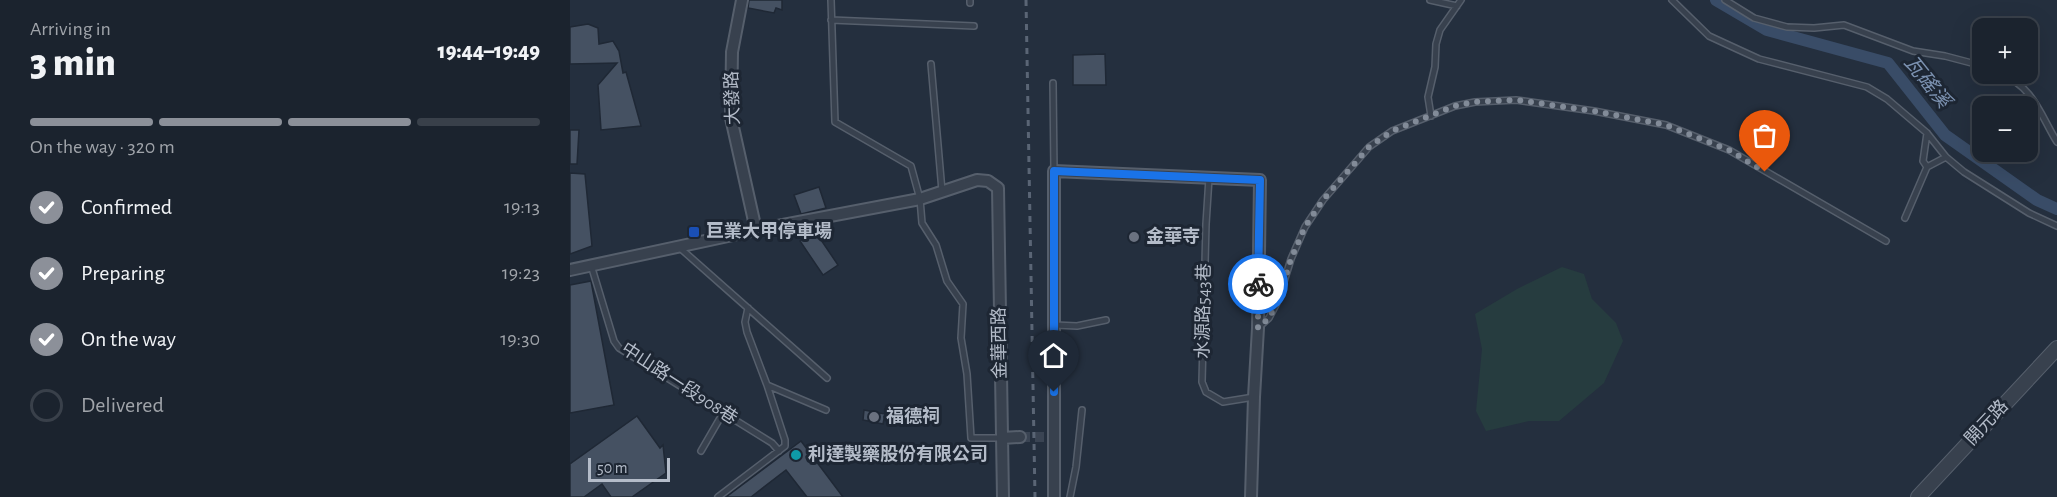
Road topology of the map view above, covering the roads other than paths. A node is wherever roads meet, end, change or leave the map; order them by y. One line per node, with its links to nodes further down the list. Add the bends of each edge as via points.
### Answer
1 (742, 0): 24 (street, 大發路, via 732,52 731,118)
2 (831, 0): 7 (lane)
3 (1430, 0): 6 (lane)
4 (1672, 0): 14 (lane, via 1709,36 1759,59 1867,87)
5 (1725, 0): 9 (lane, via 1754,18 1787,27 1844,25 1913,51)
6 (1459, 3): 13 (lane, via 1440,30 1436,44 1428,97)
7 (831, 20): 8 (lane); 21 (lane, via 835,122 911,166)
8 (974, 26)
9 (1972, 63)
10 (931, 64): 20 (lane)
11 (1053, 83): 18 (lane)
12 (2018, 84): 15 (lane, via 2031,96)
13 (1431, 116): 25 (lane, via 1474,102 1516,100 1666,125 1729,150); 32 (lane, via 1392,131 1369,147 1323,200 1305,227 1278,301)
14 (1927, 133): 16 (lane); 17 (lane, via 1923,161)
15 (2057, 142)
16 (1946, 157): 17 (lane); 23 (lane, via 2007,200)
17 (1927, 167): 22 (lane)
18 (1054, 171): 19 (street); 31 (street)
19 (1209, 178): 32 (street, via 1260,180); 36 (lane, 水源路543巷, via 1202,382 1206,392 1223,402)
20 (943, 193): 21 (street); 41 (street, 金華西路, via 977,180 998,188)
21 (920, 199): 24 (street); 41 (lane, via 922,223 936,245 947,281 963,304 961,338 971,438)
22 (1905, 218)
23 (2057, 226)
24 (756, 230): 26 (street)
25 (1886, 241)
26 (679, 246): 27 (street); 29 (lane)
27 (591, 265): 28 (street); 39 (lane, 中山路一段908巷, via 619,348)
28 (570, 270)
29 (748, 308): 34 (lane); 35 (lane, via 746,327)
30 (1106, 320): 31 (lane, via 1077,326)
31 (1054, 325): 46 (street, via 1049,436)
32 (1258, 328): 36 (street)
33 (2057, 348): 49 (street, 開元路)
34 (827, 378)
35 (767, 385): 38 (lane); 42 (lane, via 785,442)
36 (1254, 397): 48 (street)
37 (1082, 410): 47 (lane)
38 (826, 411)
39 (723, 413): 42 (lane, 中山路一段908巷); 43 (lane)
40 (1020, 437): 41 (street)
41 (1002, 438): 45 (street, 金華西路)
42 (779, 451): 44 (lane)
43 (701, 452)
44 (718, 497)
45 (1002, 497)
46 (1054, 497)
47 (1070, 497)
48 (1251, 497)
49 (1918, 497)

